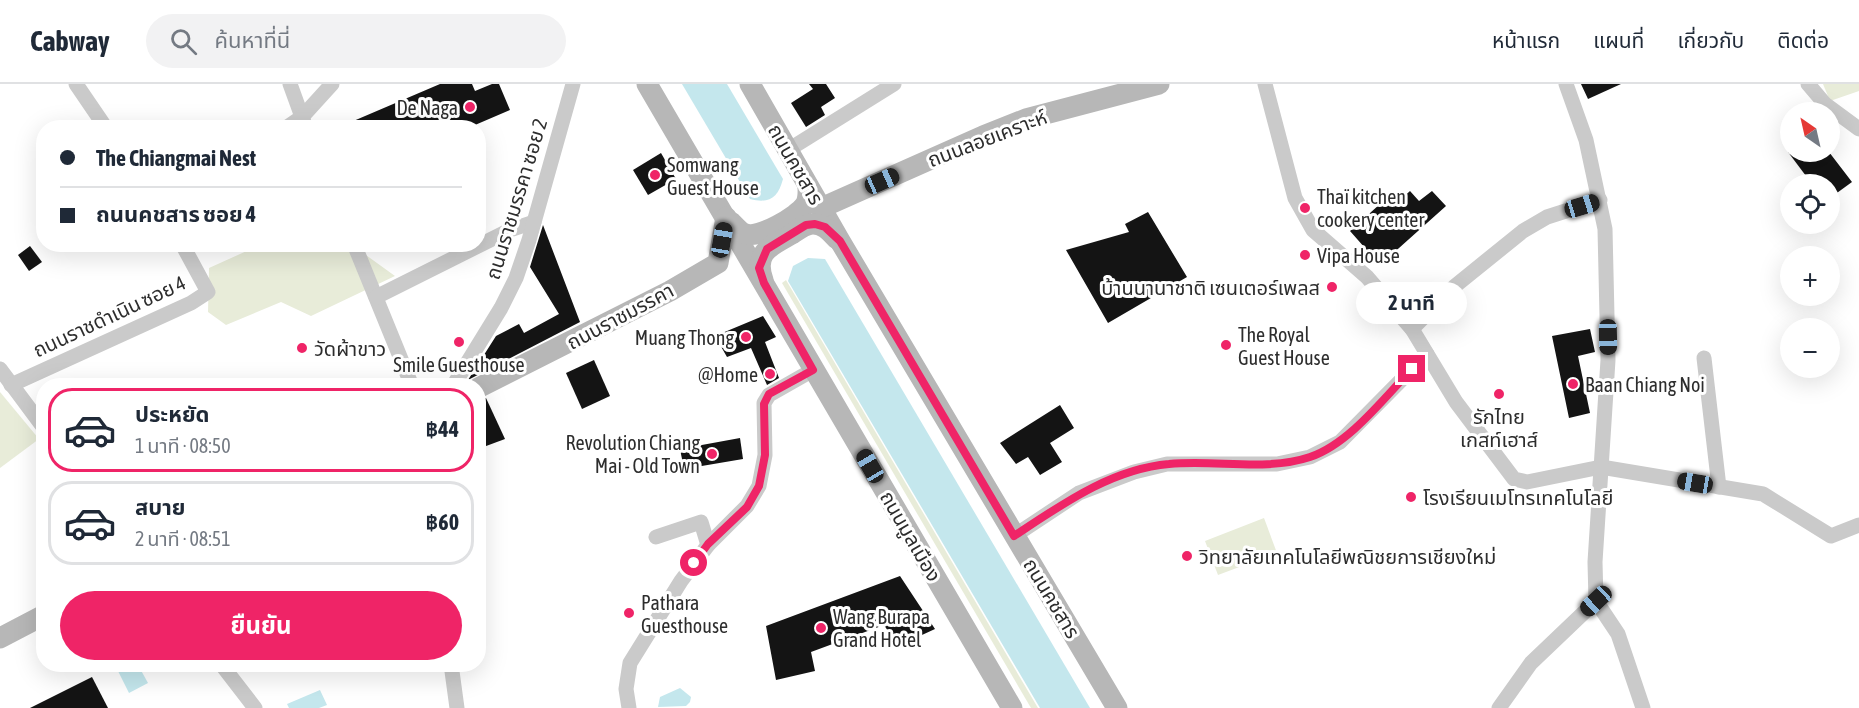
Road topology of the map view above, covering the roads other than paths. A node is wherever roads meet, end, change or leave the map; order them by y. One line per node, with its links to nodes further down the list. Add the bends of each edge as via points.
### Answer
1 (76, 84): 12 (street)
2 (290, 84): 13 (street)
3 (332, 84): 14 (street)
4 (573, 84): 21 (street, ถนนราชมรรคา ซอย 2)
5 (648, 84): 20 (main road, ถนนมูลเมือง)
6 (750, 84): 16 (main road, ถนนคชสาร)
7 (894, 84): 16 (street)
8 (1159, 84): 19 (main road, ถนนลอยเคราะห์, via 1026,119)
9 (1265, 84): 29 (street, via 1295,198 1313,230 1367,278)
10 (1566, 84): 18 (street, via 1586,140)
11 (1808, 84): 15 (street, via 1826,104)
12 (100, 120)
13 (303, 120)
14 (305, 120)
15 (1859, 129)
16 (788, 150): 17 (main road, ถนนคชสาร)
17 (808, 186): 19 (main road, ถนนคชสาร); 20 (main road, via 804,207 754,236 745,234)
18 (1600, 200): 29 (street, via 1547,217 1523,231 1455,286); 39 (street, via 1605,229 1608,360)
19 (821, 208): 22 (main road, ถนนคชสาร)
20 (726, 217): 27 (main road, ถนนมูลเมือง); 36 (main road, ถนนราชมรรคา, via 718,263)
21 (534, 222): 23 (street); 35 (street, ถนนราชมรรคา ซอย 2, via 516,278)
22 (840, 241): 27 (main road, via 825,227 806,225 767,249 759,268); 42 (main road, ถนนคชสาร)
23 (486, 242)
24 (186, 252): 37 (street, ถนนราชดำเนิน ซอย 4, via 208,292)
25 (357, 252): 28 (street)
26 (466, 252): 28 (street)
27 (764, 283): 33 (main road, ถนนมูลเมือง)
28 (376, 297): 34 (street)
29 (1412, 329): 30 (street)
30 (1426, 354): 39 (street, via 1456,402 1514,479 1527,482); 42 (street, via 1340,442 1311,457 1277,464 1167,464 1134,472 1079,493)
31 (1704, 358): 40 (street)
32 (0, 369): 37 (street)
33 (813, 370): 44 (street, via 769,394 764,404 765,455 759,486 747,507); 53 (main road, ถนนมูลเมือง)
34 (409, 378)
35 (458, 378)
36 (486, 384)
37 (11, 385): 38 (street)
38 (36, 418)
39 (1601, 467): 40 (street); 45 (street)
40 (1719, 486): 41 (street, via 1763,494 1831,536)
41 (1859, 525)
42 (1014, 536): 54 (main road, ถนนคชสาร)
43 (656, 537): 44 (street, via 700,522)
44 (708, 544): 52 (street, via 630,663 626,689)
45 (1596, 601): 55 (street, via 1531,663); 56 (street, via 1618,634)
46 (36, 619): 47 (main road)
47 (0, 638)
48 (227, 672): 50 (street)
49 (452, 672): 51 (street)
50 (255, 708)
51 (458, 708)
52 (629, 708)
53 (1012, 708)
54 (1117, 708)
55 (1499, 708)
56 (1643, 708)

